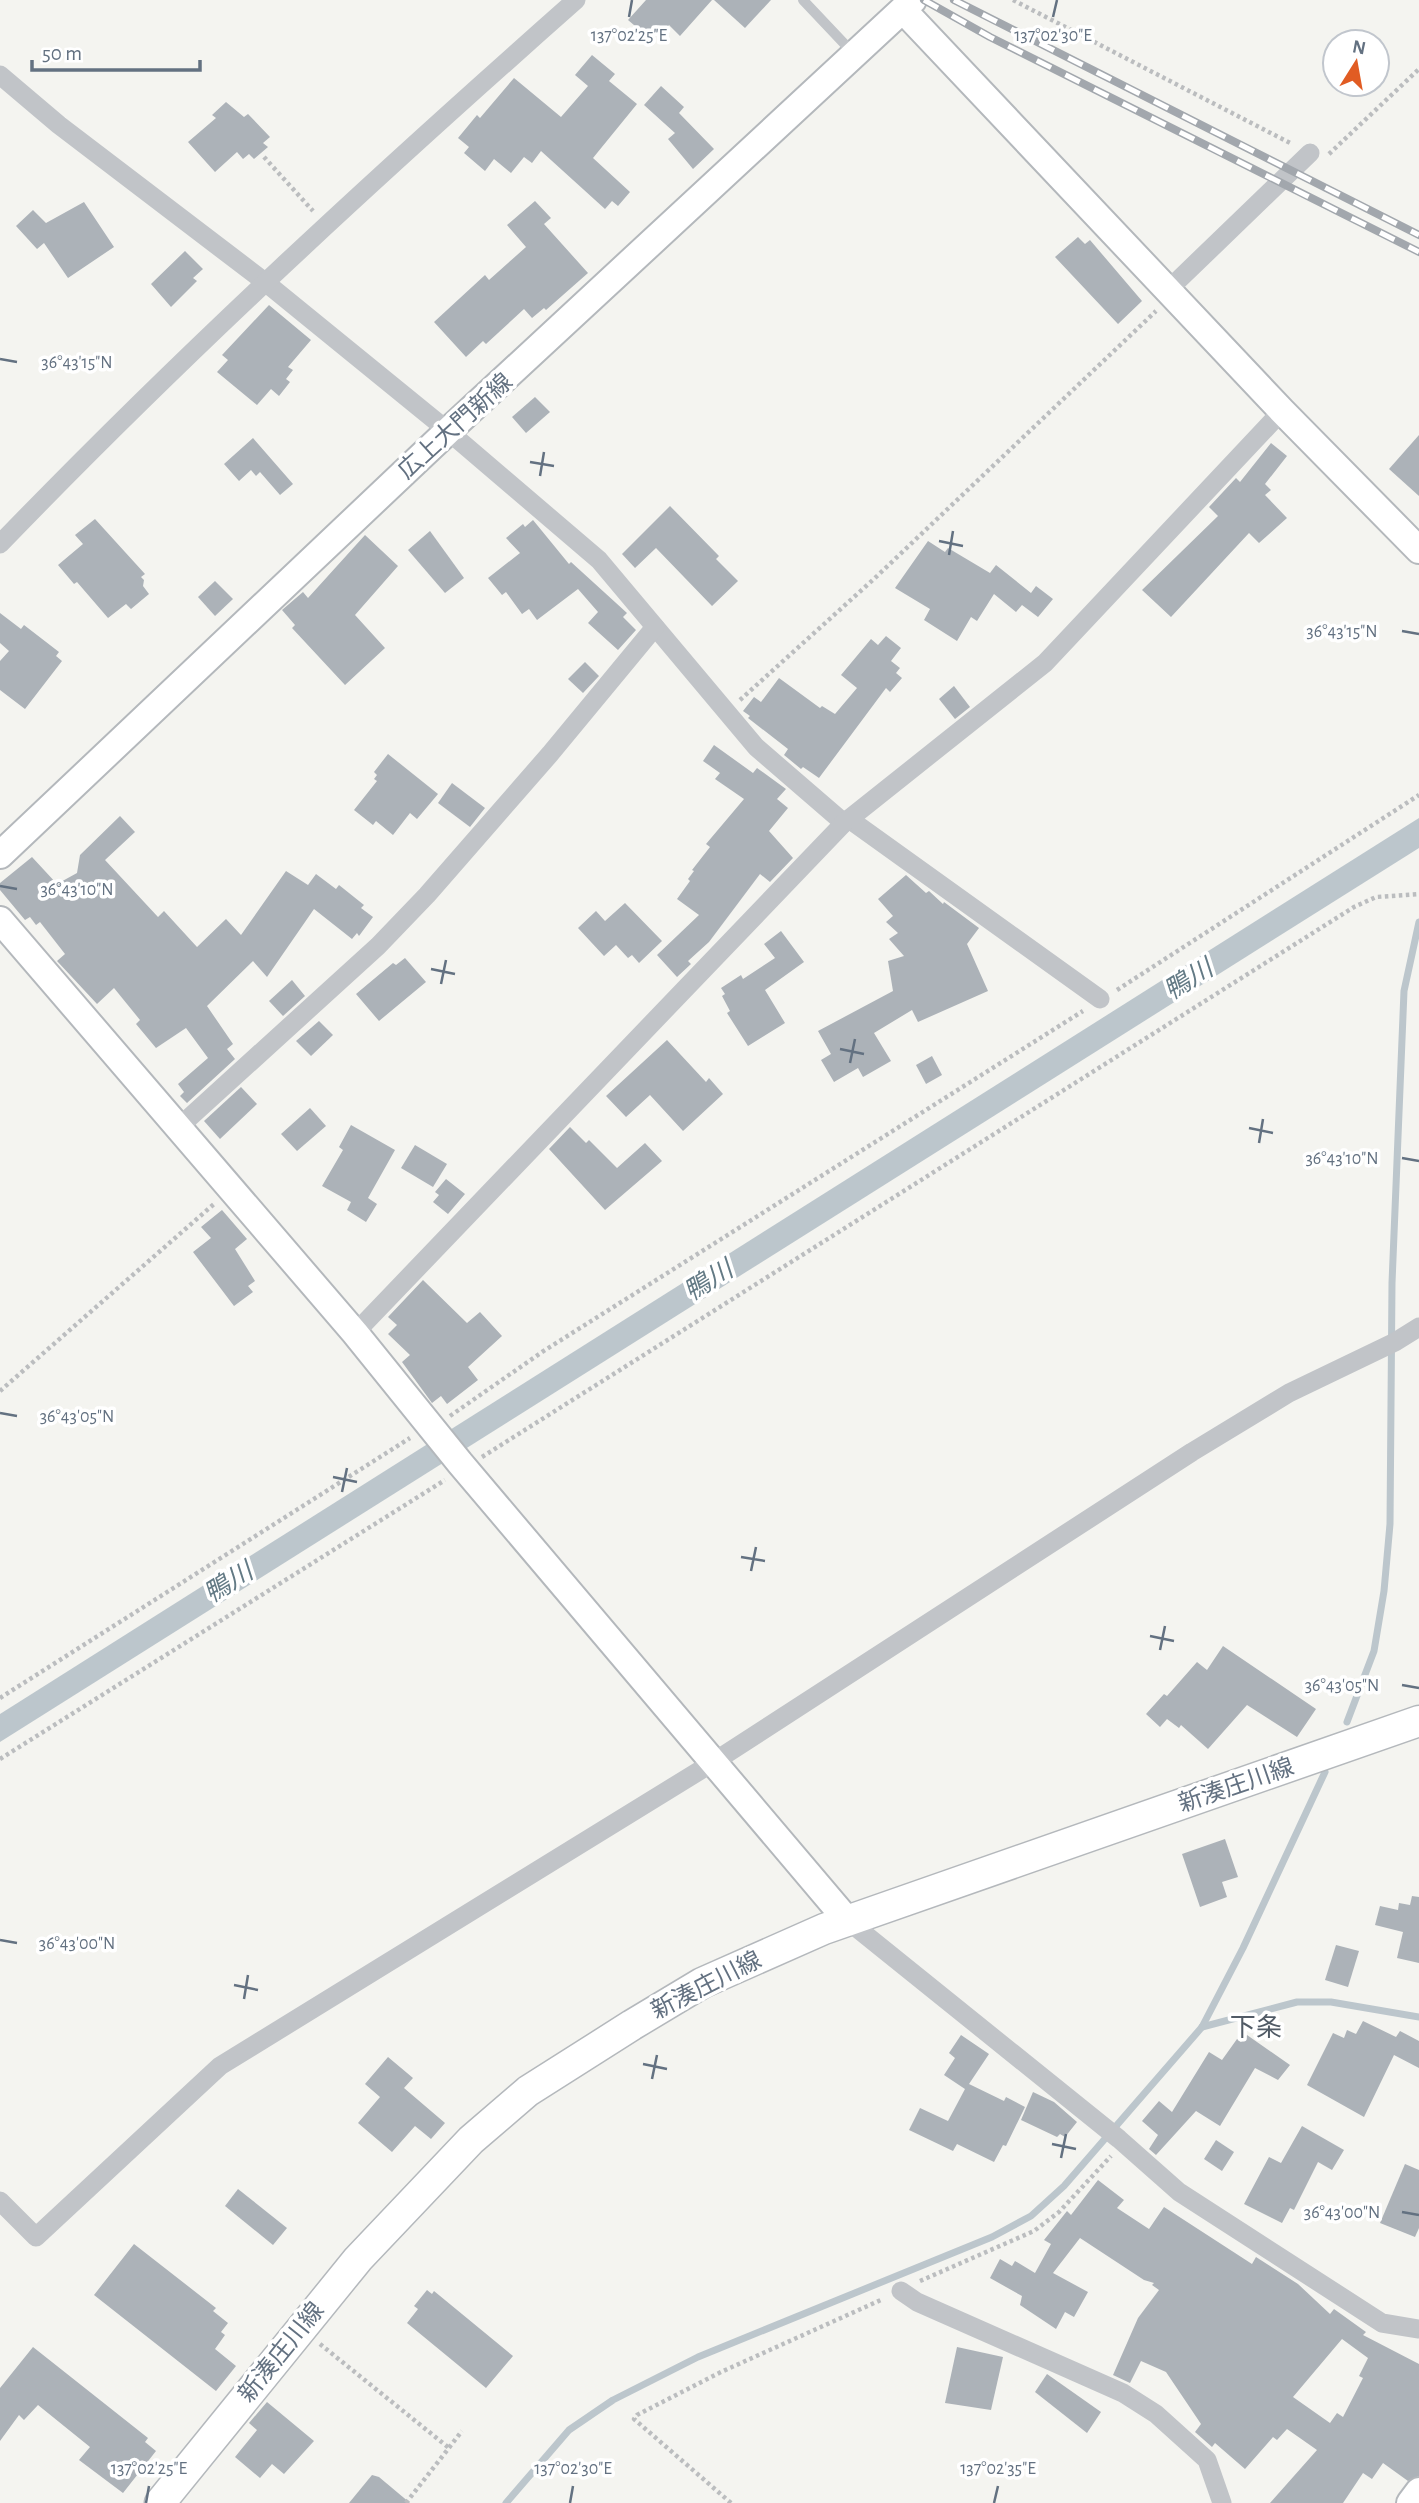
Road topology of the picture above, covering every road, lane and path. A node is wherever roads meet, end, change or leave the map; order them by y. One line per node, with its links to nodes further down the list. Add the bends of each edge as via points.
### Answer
1 (576, 0): 10 (street)
2 (803, 0): 5 (lane)
3 (1013, 0): 8 (path)
4 (907, 4): 5 (street, 広上大門新線); 12 (street)
5 (855, 55): 14 (street, 広上大門新線)
6 (1419, 69): 8 (path, via 1323,160)
7 (0, 75): 11 (street)
8 (1310, 153): 12 (street)
9 (264, 157): 10 (path)
10 (326, 225): 11 (street)
11 (265, 282): 14 (street); 15 (street)
12 (1170, 292): 13 (street); 18 (path, via 875,578)
13 (1282, 411): 16 (street); 20 (street, via 1045,663)
14 (448, 431): 17 (street, via 599,561); 21 (street, 広上大門新線)
15 (0, 544)
16 (1419, 550)
17 (655, 627): 18 (street); 25 (street, via 427,895 378,946)
18 (727, 712): 20 (street, via 756,747)
19 (1419, 795): 24 (path)
20 (847, 821): 24 (street); 28 (street)
21 (0, 855)
22 (1419, 894): 31 (path, via 1376,897 1354,907)
23 (0, 920): 25 (street)
24 (1100, 999): 30 (path, via 542,1352)
25 (179, 1127): 26 (street)
26 (231, 1190): 28 (street); 29 (path)
27 (1419, 1327): 35 (street, via 1289,1393 1192,1452)
28 (355, 1333): 30 (street)
29 (0, 1391)
30 (431, 1429): 31 (street); 32 (path)
31 (462, 1466): 34 (path); 35 (street)
32 (0, 1698)
33 (1419, 1721): 36 (main road, 新湊庄川線)
34 (0, 1759)
35 (712, 1763): 36 (street); 38 (street, via 220,2066 36,2237)
36 (847, 1920): 37 (street); 40 (main road, 新湊庄川線, via 702,1983 528,2091 471,2140)
37 (1115, 2137): 39 (path, via 1059,2212 1034,2231); 41 (street, via 1179,2192 1382,2323)
38 (0, 2201)
39 (901, 2291): 46 (path, via 637,2415 634,2419); 47 (street, via 1123,2393 1156,2414 1207,2460)
40 (300, 2329): 43 (path); 44 (main road, 新湊庄川線)
41 (1419, 2329)
42 (462, 2431): 43 (path)
43 (449, 2448): 45 (path)
44 (160, 2503)
45 (406, 2503)
46 (730, 2503)
47 (1223, 2503)

